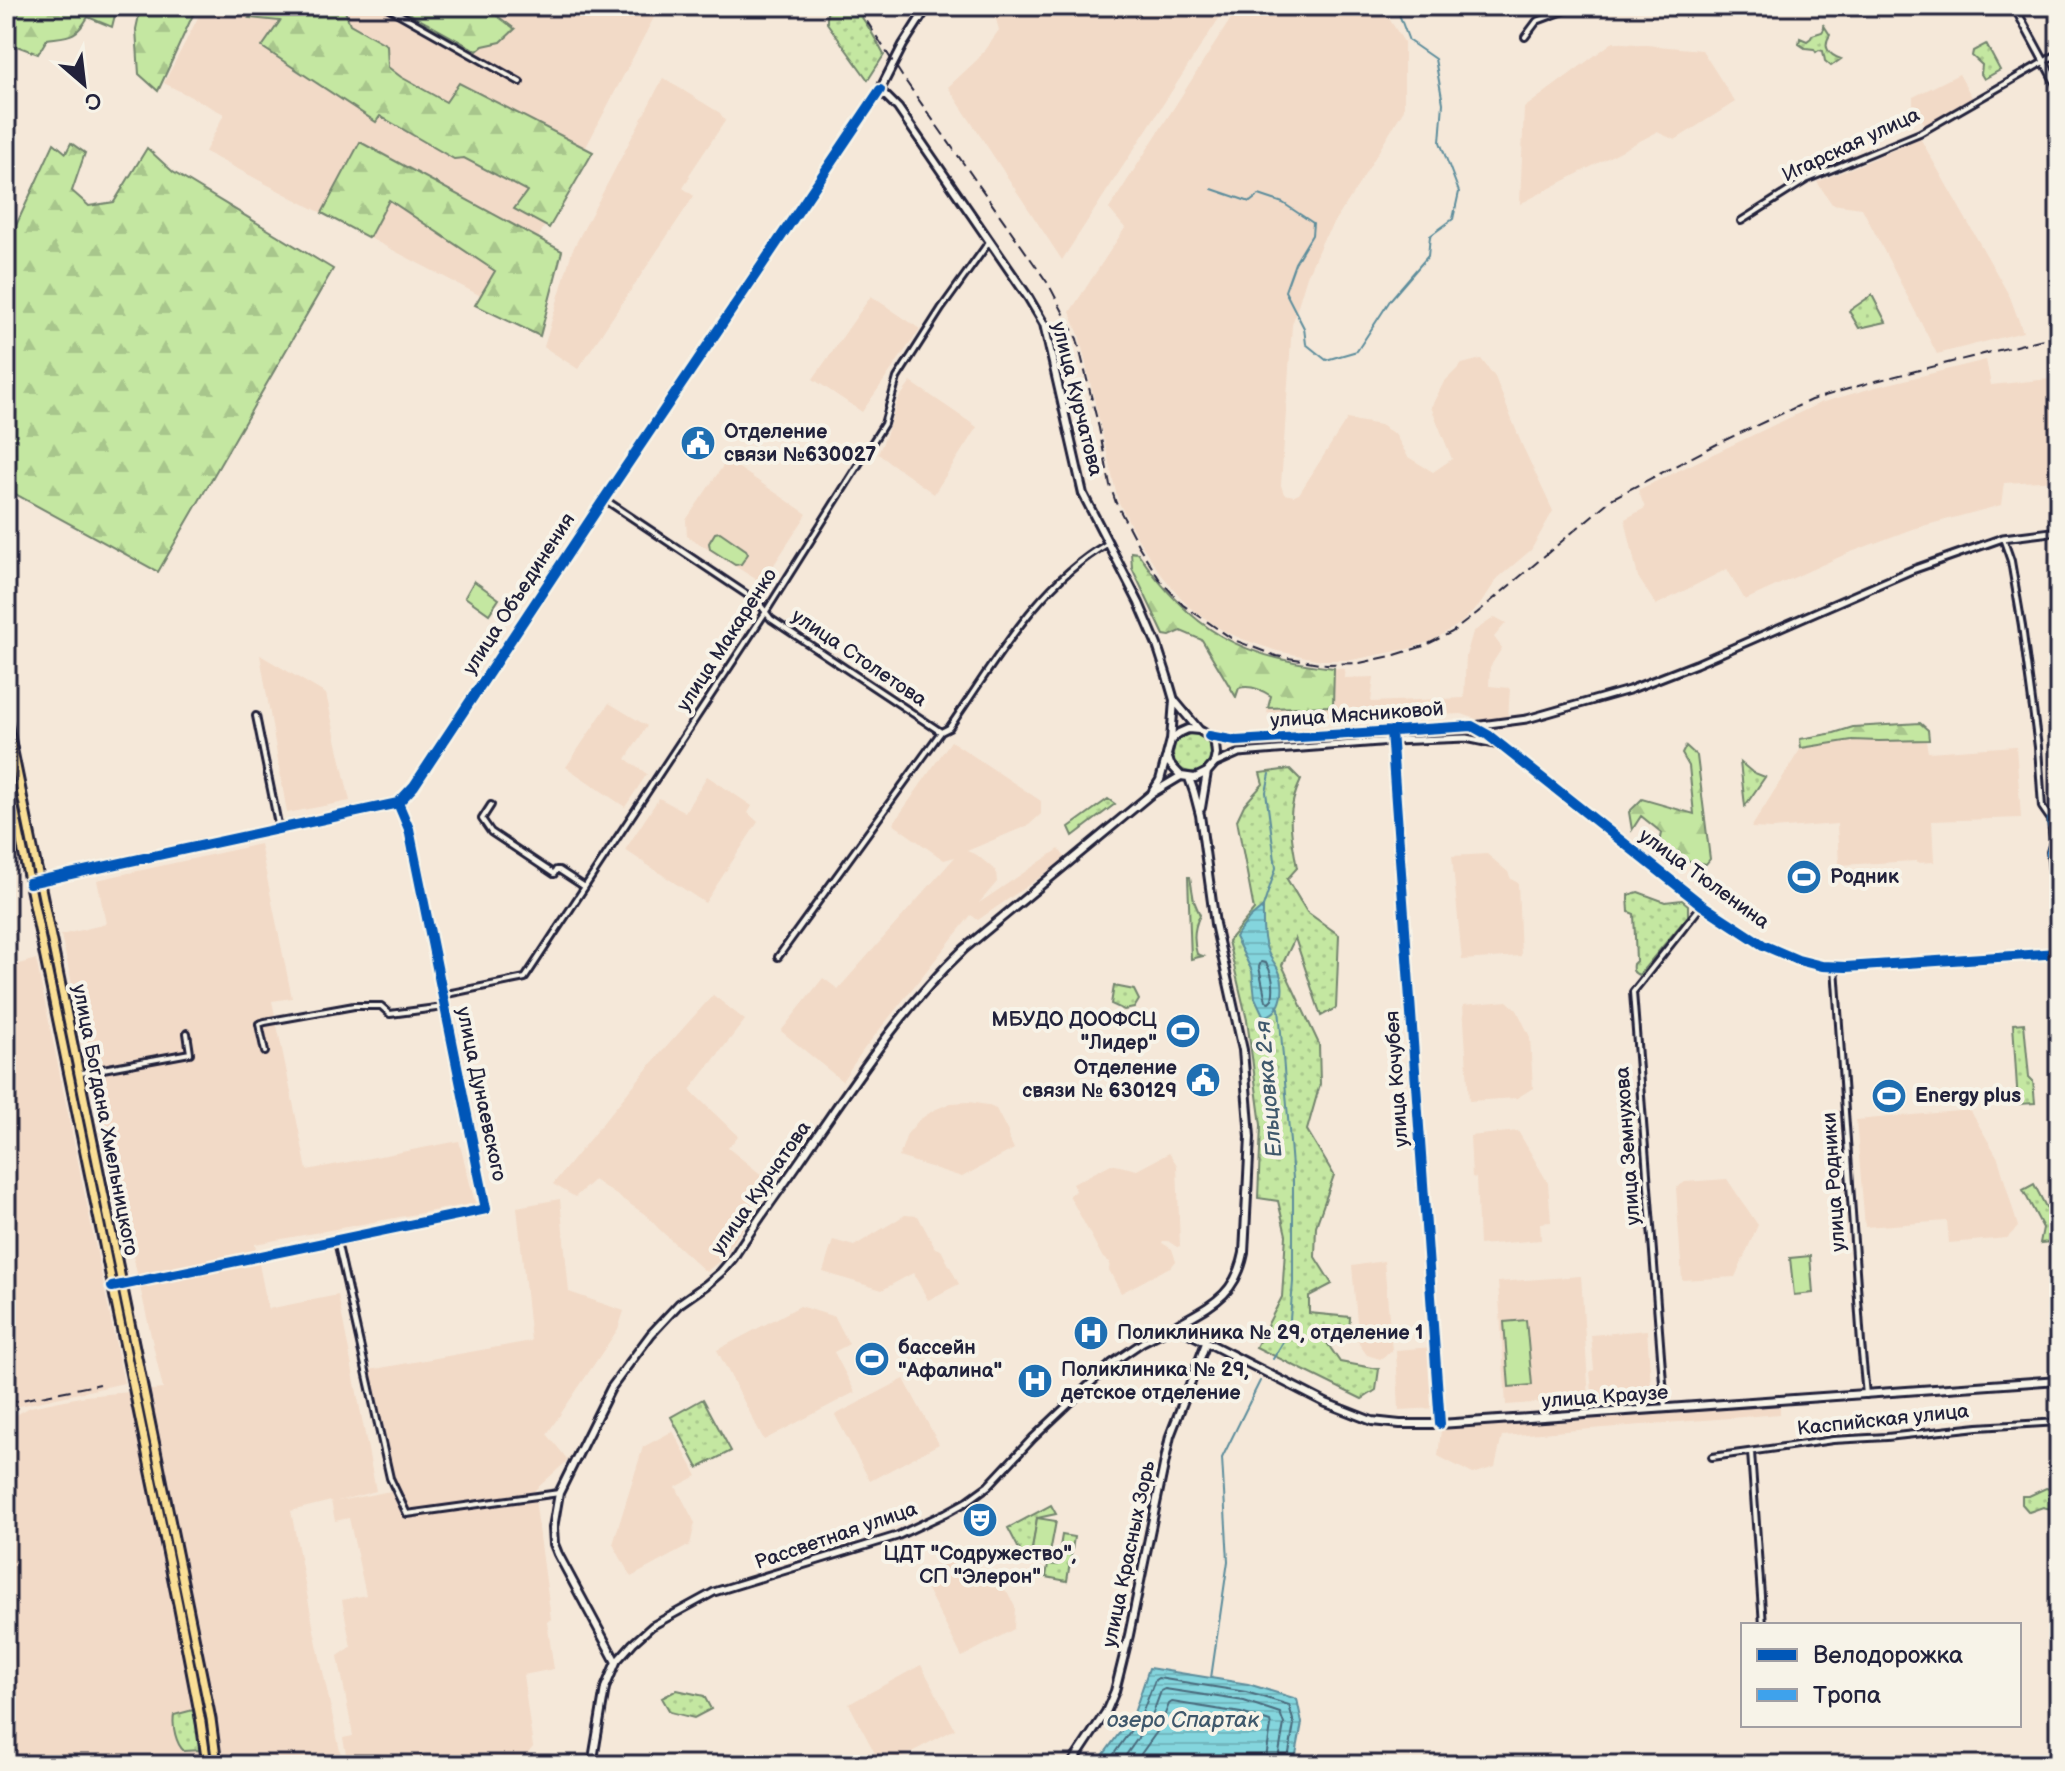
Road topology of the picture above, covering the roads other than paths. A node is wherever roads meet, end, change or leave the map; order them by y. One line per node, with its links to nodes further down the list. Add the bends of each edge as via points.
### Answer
1 (385, 6): 8 (street)
2 (928, 6): 10 (main road, улица Объединения)
3 (1577, 6): 5 (street, via 1537,21)
4 (2014, 6): 7 (street)
5 (1525, 37)
6 (2059, 53): 7 (street, Игарская улица)
7 (2044, 63): 9 (street); 11 (street, Игарская улица, via 1920,133 1806,180)
8 (520, 82)
9 (2059, 89)
10 (880, 90): 12 (main road, улица Курчатова, via 898,108); 13 (street, улица Объединения)
11 (1741, 221)
12 (989, 242): 16 (main road, улица Курчатова, via 1044,324 1083,494); 17 (street, улица Макаренко, via 897,378 884,424)
13 (604, 499): 17 (street, улица Столетова, via 758,602); 36 (street, улица Объединения)
14 (2059, 531): 15 (street, улица Мясниковой)
15 (2003, 538): 21 (street, улица Мясниковой, via 1912,570 1629,690 1527,719); 39 (street, via 2024,638 2042,807)
16 (1110, 543): 18 (main road, улица Курчатова, via 1157,645); 24 (street, via 1044,596)
17 (765, 613): 24 (street, улица Столетова); 45 (street, улица Макаренко)
18 (1174, 700): 22 (main road, улица Курчатова); 26 (main road, улица Курчатова)
19 (256, 716): 41 (street)
20 (6, 717): 29 (highway, улица Богдана Хмельницкого)
21 (1472, 726): 23 (street, улица Мясниковой); 28 (street, улица Мясниковой)
22 (1199, 730): 25 (main road); 26 (main road, via 1188,729)
23 (1391, 731): 25 (street, улица Мясниковой, via 1236,741); 27 (street, улица Кочубея)
24 (941, 732): 49 (street)
25 (1209, 736): 31 (main road, via 1215,744)
26 (1171, 740): 30 (main road)
27 (1392, 741): 28 (street, улица Мясниковой, via 1466,738); 31 (street, улица Мясниковой, via 1239,753); 65 (street, улица Кочубея)
28 (1500, 746): 46 (street, улица Тюленина)
29 (10, 753): 43 (highway, улица Богдана Хмельницкого)
30 (1167, 755): 34 (main road, via 1174,770); 35 (main road)
31 (1214, 764): 33 (main road)
32 (6, 769): 44 (highway, улица Богдана Хмельницкого)
33 (1207, 772): 34 (main road); 38 (main road)
34 (1185, 777): 35 (main road, улица Курчатова); 38 (main road)
35 (1151, 794): 68 (main road, улица Курчатова, via 964,949 927,986 866,1064 733,1258 679,1304 629,1363)
36 (398, 803): 41 (street); 51 (street, улица Дунаевского, via 409,829)
37 (491, 805): 45 (street, via 482,819 491,832 554,874 559,870)
38 (1200, 815): 59 (main road, via 1215,924 1243,1050 1248,1188 1244,1253 1235,1282 1212,1304)
39 (2051, 820): 40 (street); 42 (street)
40 (2059, 820)
41 (279, 829): 43 (street)
42 (2056, 841): 47 (street, via 2050,852)
43 (39, 881): 44 (street); 55 (highway, улица Богдана Хмельницкого)
44 (29, 883): 58 (highway, улица Богдана Хмельницкого)
45 (585, 887): 51 (street, улица Макаренко, via 525,978)
46 (1702, 905): 50 (street, улица Тюленина, via 1763,945 1798,960); 63 (street, улица Земнухова, via 1633,992)
47 (2057, 915)
48 (2059, 953): 50 (street, улица Тюленина)
49 (778, 957)
50 (1835, 967): 62 (street, улица Родники)
51 (442, 995): 52 (street, улица Дунаевского)
52 (444, 1007): 54 (street, via 390,1014 381,1006 354,1006 265,1022 259,1024); 56 (street, улица Дунаевского, via 486,1209)
53 (187, 1033): 55 (street, via 190,1053)
54 (265, 1052)
55 (78, 1074): 57 (highway, улица Богдана Хмельницкого)
56 (337, 1241): 57 (street, улица Дунаевского); 68 (street, via 390,1478 407,1514)
57 (122, 1285): 58 (street, улица Дунаевского); 71 (highway, улица Богдана Хмельницкого)
58 (112, 1287): 72 (highway, улица Богдана Хмельницкого)
59 (1175, 1326): 60 (main road, улица Краузе); 70 (street, Рассветная улица, via 1112,1363 966,1502 897,1536 714,1592 652,1626)
60 (1206, 1343): 65 (main road, улица Краузе, via 1372,1421); 76 (main road, улица Красных Зорь, via 1170,1436 1115,1691)
61 (2059, 1380): 62 (main road, улица Краузе)
62 (1866, 1395): 63 (main road, улица Краузе)
63 (1665, 1408): 65 (main road, улица Краузе)
64 (2059, 1422): 66 (street, Каспийская улица)
65 (1440, 1424)
66 (1751, 1452): 67 (street, Каспийская улица); 69 (street)
67 (1712, 1457)
68 (559, 1493): 70 (main road, улица Курчатова, via 554,1544)
69 (1763, 1623)
70 (616, 1662): 75 (main road, Рассветная улица, via 605,1688)
71 (211, 1719): 72 (highway); 74 (highway, улица Богдана Хмельницкого)
72 (201, 1722): 73 (highway, улица Богдана Хмельницкого)
73 (207, 1765)
74 (217, 1765)
75 (592, 1765)
76 (1071, 1765)

